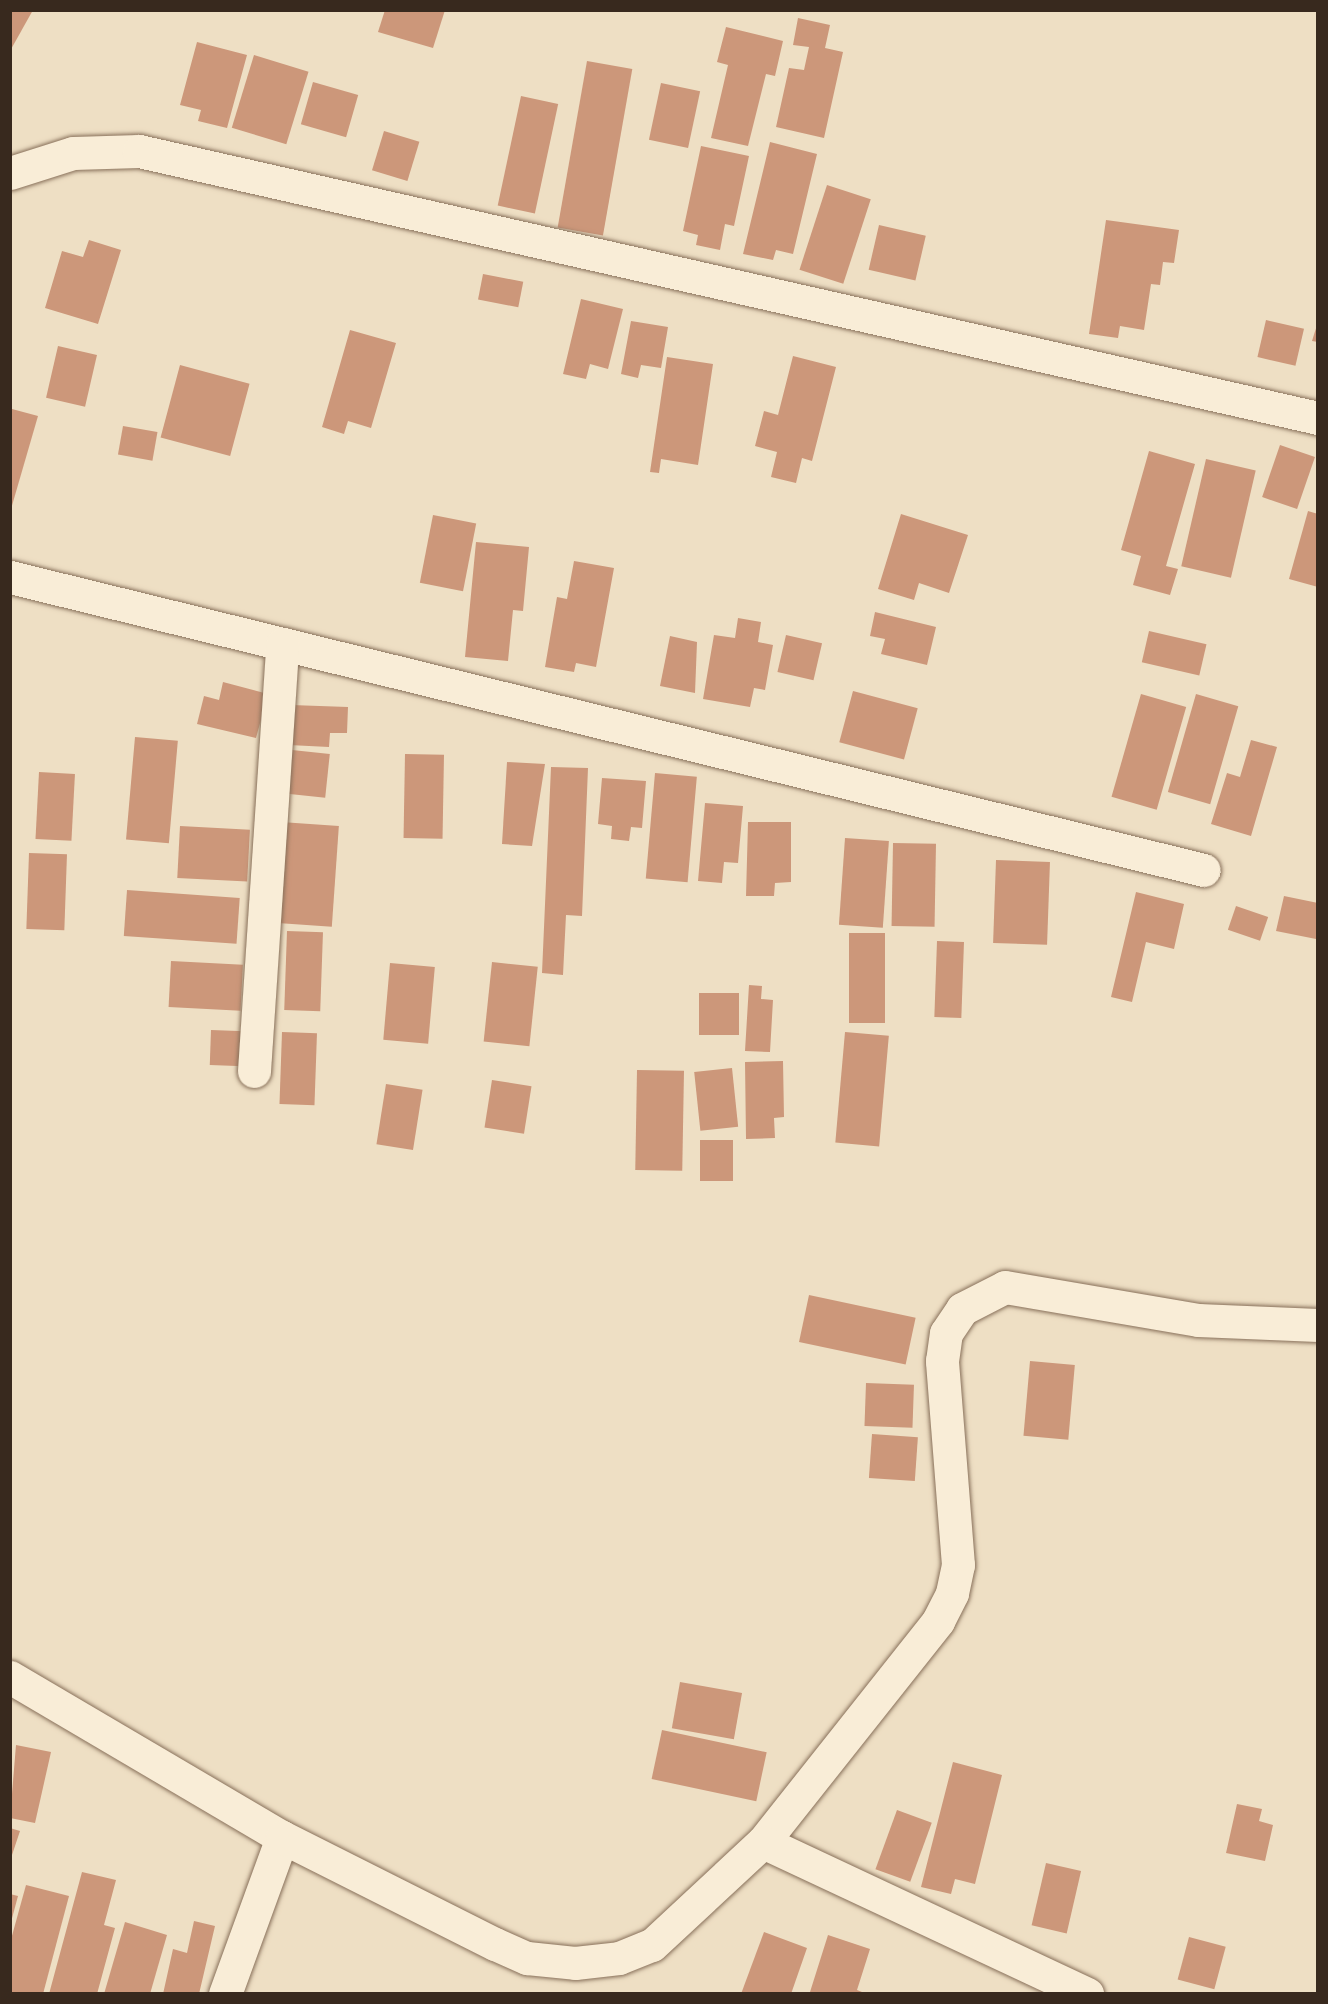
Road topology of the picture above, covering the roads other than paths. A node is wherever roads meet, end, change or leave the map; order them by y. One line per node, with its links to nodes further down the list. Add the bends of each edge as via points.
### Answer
1 (10, 173): 2 (street, via 73,153 149,153)
2 (1317, 418)
3 (10, 577): 4 (street)
4 (282, 644): 5 (street); 6 (street)
5 (1204, 870)
6 (254, 1071)
7 (1317, 1325): 10 (street, via 1198,1320 1005,1287 962,1309 946,1334 942,1361 958,1565 951,1593 938,1622)
8 (10, 1677): 9 (street)
9 (282, 1837): 10 (street, via 527,1958 575,1963 619,1958 652,1945); 11 (street)
10 (763, 1842): 12 (street)
11 (225, 1994)
12 (1087, 1994)

